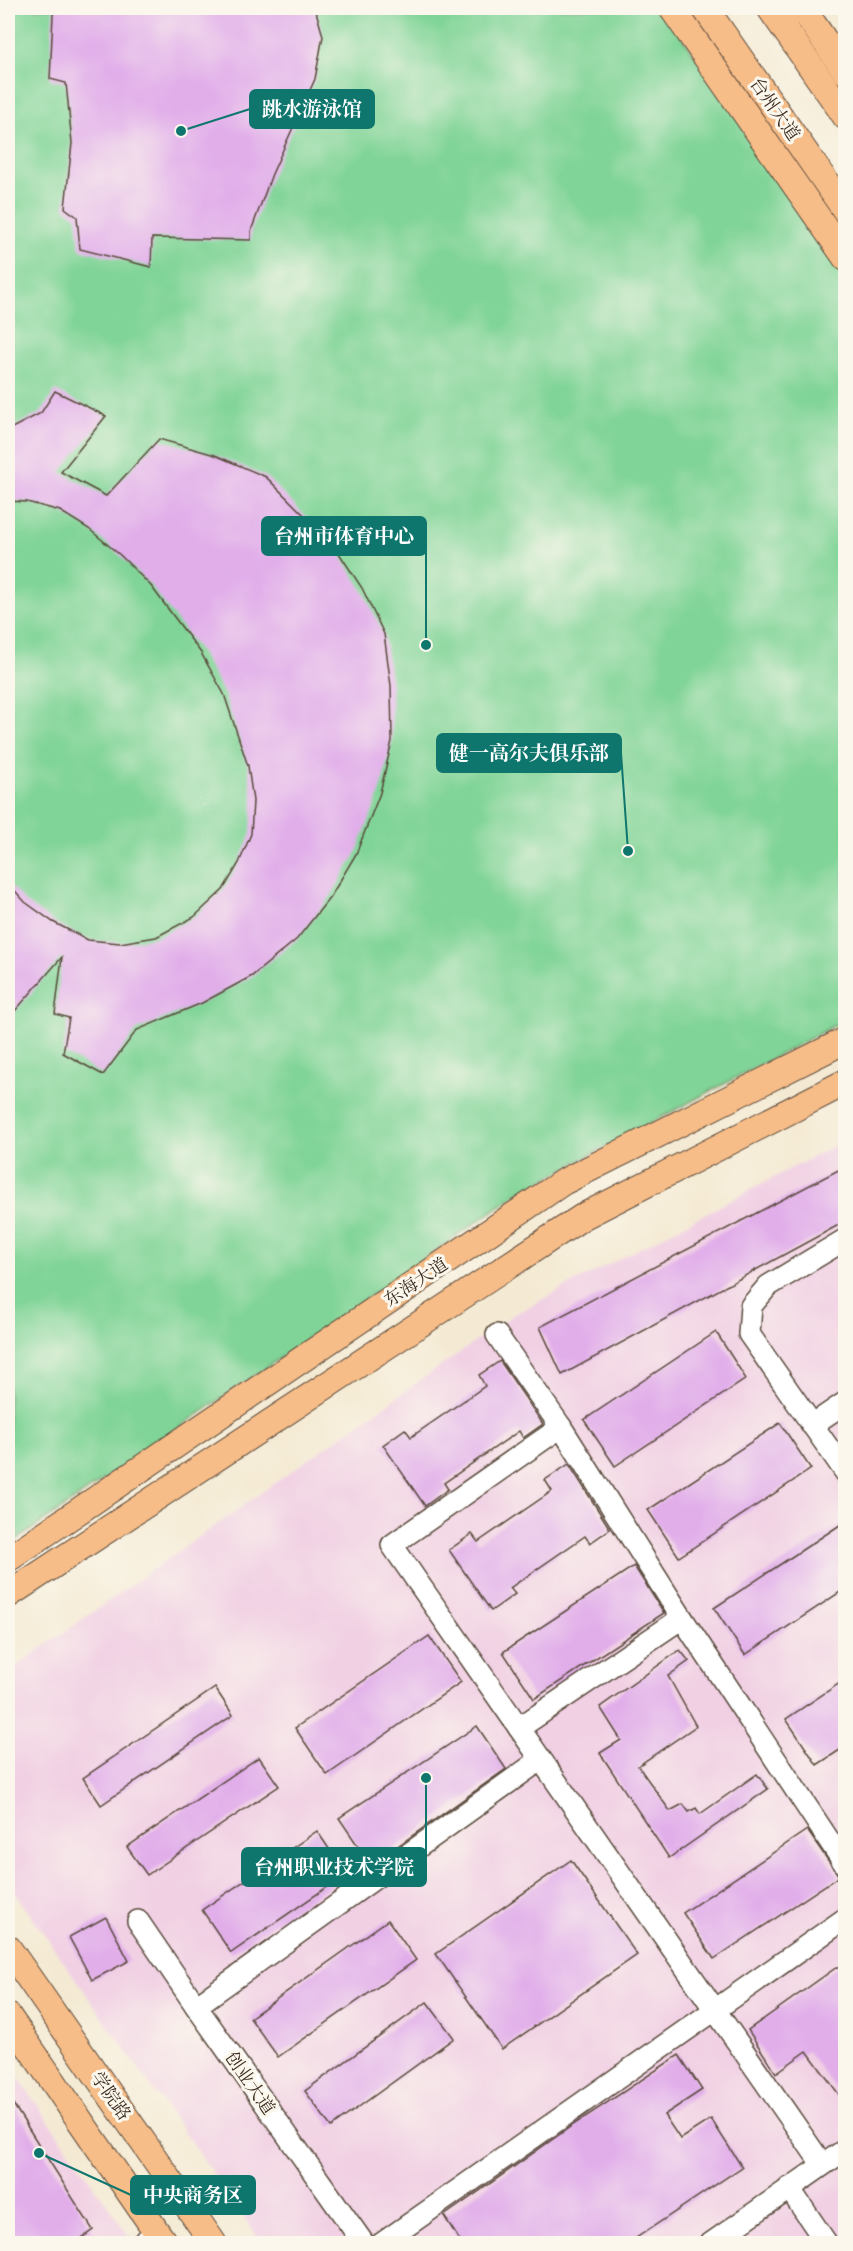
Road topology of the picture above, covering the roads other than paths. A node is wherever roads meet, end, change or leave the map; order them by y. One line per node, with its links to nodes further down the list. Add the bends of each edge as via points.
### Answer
1 (672, 8): 8 (main road)
2 (705, 8): 7 (main road, 台州大道)
3 (770, 8): 6 (main road)
4 (797, 8): 5 (main road, via 807,15)
5 (846, 72)
6 (846, 117)
7 (846, 211)
8 (846, 258)
9 (846, 1040): 17 (main road, 东海大道, via 563,1182)
10 (846, 1082): 18 (main road, 东海大道, via 584,1216)
11 (846, 1239): 14 (lane, via 768,1286 751,1306 748,1334)
12 (497, 1335): 15 (lane)
13 (846, 1402): 14 (lane)
14 (812, 1425): 16 (lane)
15 (561, 1427): 19 (lane); 20 (lane, via 392,1545)
16 (846, 1473)
17 (8, 1559)
18 (8, 1595)
19 (682, 1618): 20 (lane); 22 (lane)
20 (519, 1728): 21 (lane)
21 (540, 1760): 26 (lane); 27 (lane)
22 (846, 1866)
23 (846, 1918): 27 (lane)
24 (138, 1922): 26 (lane, 创业大道)
25 (8, 1948): 33 (main road, 学院路)
26 (196, 2006): 34 (lane, 创业大道)
27 (714, 2011): 30 (lane); 35 (lane)
28 (8, 2016): 32 (main road)
29 (846, 2149): 30 (lane)
30 (822, 2164): 31 (lane)
31 (789, 2188): 36 (lane); 37 (lane)
32 (155, 2240)
33 (214, 2244)
34 (364, 2244)
35 (381, 2244)
36 (710, 2244)
37 (827, 2244)

